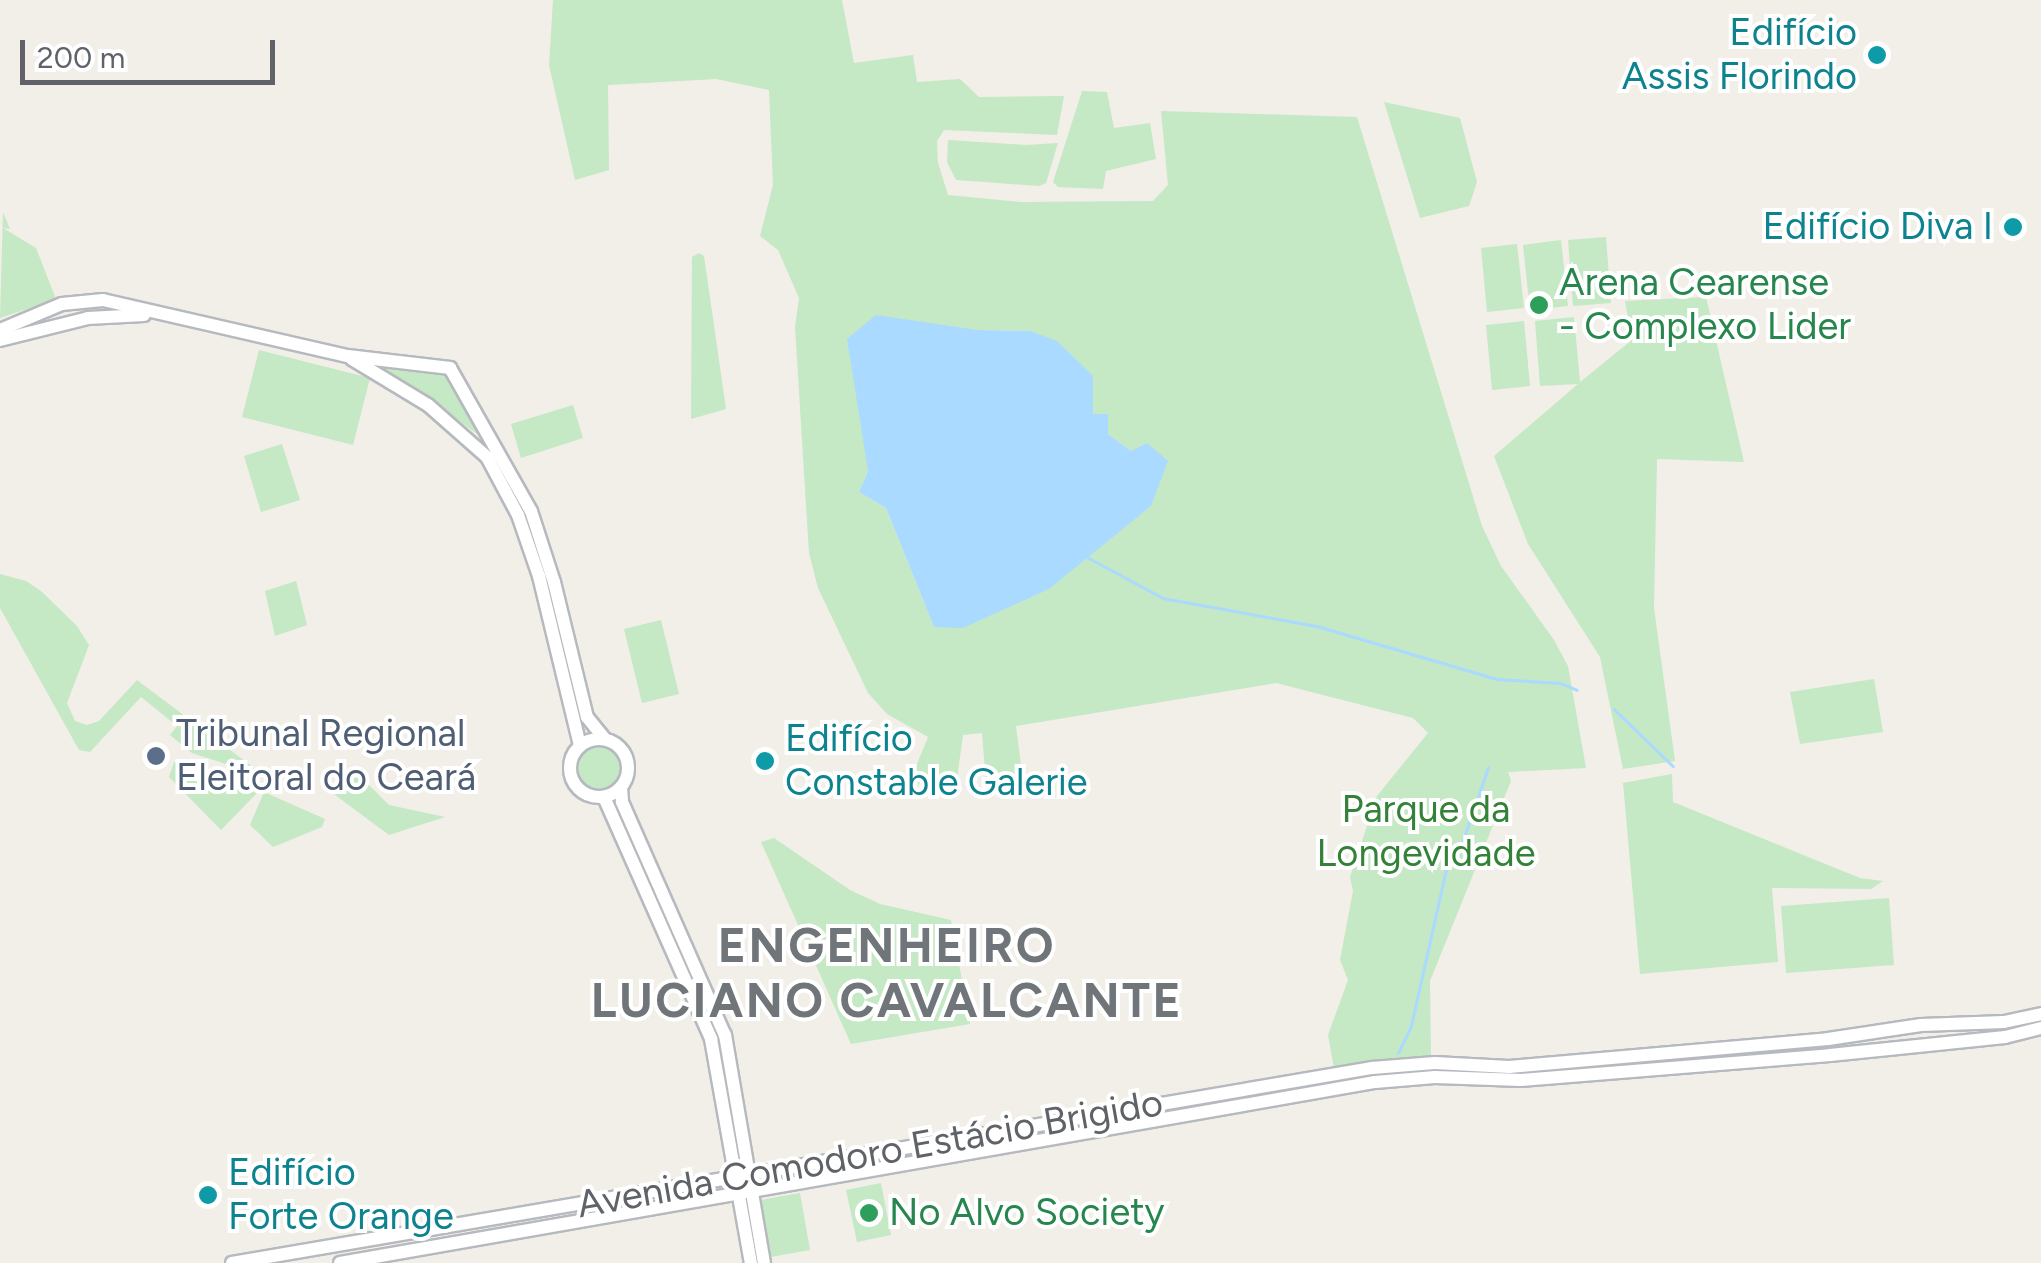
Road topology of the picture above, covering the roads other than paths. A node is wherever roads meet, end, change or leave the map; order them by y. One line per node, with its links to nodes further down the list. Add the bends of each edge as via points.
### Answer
1 (160, 314): 2 (main road, via 79,300); 3 (main road, via 88,318); 4 (main road)
2 (0, 330)
3 (0, 340)
4 (348, 356): 5 (main road, via 428,405 487,457); 5 (main road, via 450,368 531,511)
5 (536, 546): 6 (main road)
6 (567, 664): 7 (main road, via 587,717); 8 (main road)
7 (605, 739): 8 (main road); 9 (main road, via 626,756 628,777)
8 (580, 746): 10 (main road, via 570,762 572,779 583,792)
9 (621, 788): 10 (main road); 11 (main road)
10 (604, 797): 11 (main road)
11 (661, 906): 15 (main road, via 724,1034)
12 (2041, 1014): 14 (main road)
13 (2041, 1028): 14 (main road)
14 (2004, 1029): 15 (main road, Avenida Comodoro Estácio Brigido, via 1922,1026 1509,1066 1357,1070); 16 (main road, Avenida Comodoro Estácio Brigido, via 1504,1081 1375,1082)
15 (742, 1174): 16 (main road); 17 (main road, Avenida Comodoro Estácio Brigido)
16 (745, 1192): 18 (main road, Avenida Comodoro Estácio Brigido); 19 (main road); 20 (main road)
17 (232, 1263)
18 (340, 1263)
19 (751, 1263)
20 (764, 1263)

